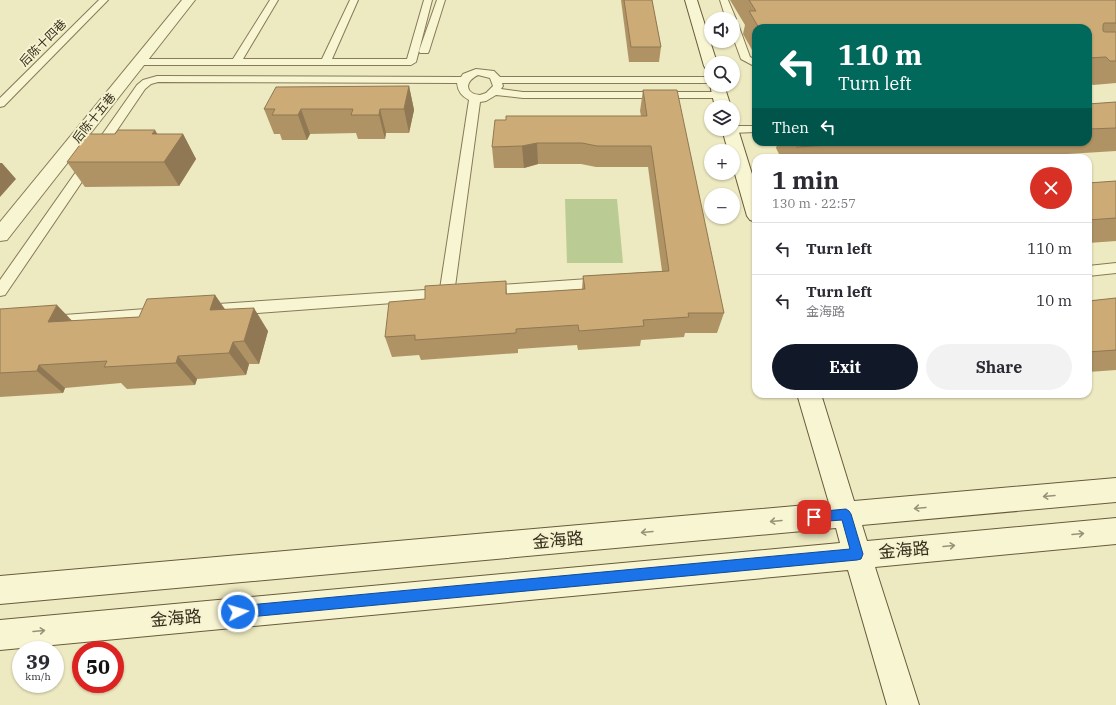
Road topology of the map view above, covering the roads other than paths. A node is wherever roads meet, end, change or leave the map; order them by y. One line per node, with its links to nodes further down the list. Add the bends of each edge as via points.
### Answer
1 (104, 0): 23 (lane, 后陈十四巷)
2 (189, 0): 12 (main road, 后陈十五巷)
3 (274, 0): 13 (lane)
4 (354, 0): 14 (lane)
5 (428, 0): 14 (lane, via 411,62)
6 (441, 0): 16 (lane)
7 (691, 0): 11 (main road)
8 (724, 0): 9 (lane)
9 (728, 12)
10 (740, 43): 15 (lane, via 746,59)
11 (708, 56)
12 (139, 62): 13 (lane); 28 (main road, 后陈十五巷)
13 (236, 62): 14 (lane)
14 (326, 62)
15 (752, 62)
16 (414, 79): 17 (lane); 32 (lane, via 157,79 147,82 141,87)
17 (464, 80): 18 (lane, via 469,74 484,72); 22 (lane, via 464,92)
18 (497, 80): 19 (lane); 20 (lane, via 498,86)
19 (704, 80)
20 (494, 92): 21 (lane, via 522,95); 22 (lane, via 487,97)
21 (720, 96)
22 (475, 99): 33 (lane)
23 (0, 104)
24 (752, 129): 25 (lane)
25 (740, 130)
26 (732, 136): 27 (main road)
27 (752, 203)
28 (0, 236)
29 (1116, 268): 30 (lane)
30 (1092, 270)
31 (620, 282): 33 (lane)
32 (0, 291)
33 (446, 294): 34 (lane)
34 (192, 312)
35 (176, 313): 36 (lane)
36 (33, 323)
37 (810, 398): 39 (main road)
38 (1116, 490): 39 (main road, 金海路, one-way to 39)
39 (846, 514): 41 (main road); 42 (main road, 金海路, one-way to 42)
40 (1116, 531): 41 (main road, 金海路, one-way to 40)
41 (857, 554): 43 (main road, 金海路, one-way to 41); 44 (main road)
42 (0, 590)
43 (0, 635)
44 (903, 705)

